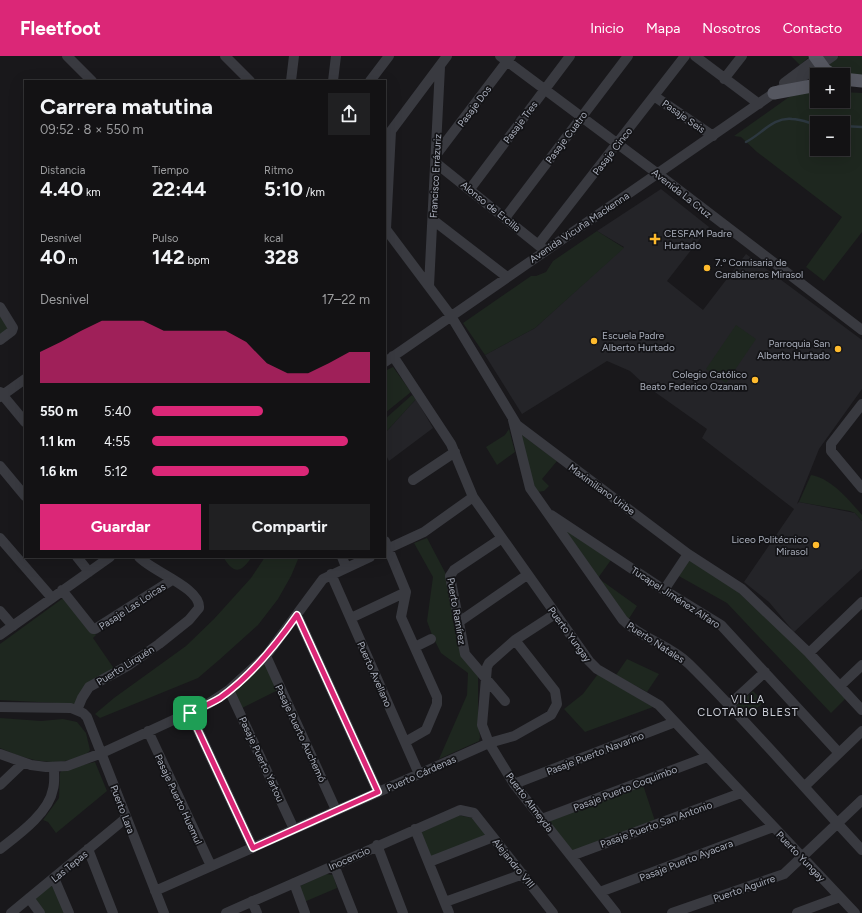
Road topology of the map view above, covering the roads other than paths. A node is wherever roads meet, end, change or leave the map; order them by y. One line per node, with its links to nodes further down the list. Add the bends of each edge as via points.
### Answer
1 (68, 56): 17 (street)
2 (225, 56): 18 (street)
3 (294, 56): 19 (street)
4 (336, 56): 20 (street)
5 (447, 56): 15 (street)
6 (570, 56): 24 (street, Pasaje Tres)
7 (628, 56): 28 (street, Pasaje Cuatro)
8 (685, 56): 26 (street, Pasaje Cinco)
9 (695, 56): 22 (street)
10 (742, 56): 22 (street)
11 (833, 56): 14 (street, Avenida Vicuña Mackenna)
12 (384, 58): 21 (street)
13 (506, 58): 24 (street, Avenida La Cruz); 32 (street, Pasaje Dos)
14 (818, 59): 16 (main road); 25 (street, Avenida Vicuña Mackenna)
15 (440, 67): 29 (street); 32 (street, Francisco Errázuriz)
16 (826, 68)
17 (91, 80)
18 (249, 80)
19 (291, 80)
20 (333, 80)
21 (371, 80)
22 (724, 80): 27 (street)
23 (810, 86): 25 (main road)
24 (544, 89): 28 (street, Avenida La Cruz); 34 (street, Pasaje Tres)
25 (774, 94): 27 (street, Avenida Vicuña Mackenna)
26 (654, 96): 30 (street, Pasaje Seis); 31 (street, Pasaje Cinco)
27 (759, 104): 30 (street, Avenida Vicuña Mackenna)
28 (582, 117): 31 (street, Avenida La Cruz); 36 (street, Pasaje Cuatro)
29 (388, 135): 35 (street)
30 (713, 136): 33 (street, Avenida Vicuña Mackenna)
31 (617, 144): 33 (street, Avenida La Cruz); 39 (street, Pasaje Cinco)
32 (436, 159): 34 (street, Alonso de Ercilla); 37 (street, Francisco Errázuriz)
33 (658, 174): 39 (street, Avenida Vicuña Mackenna); 44 (street, Avenida La Cruz)
34 (470, 188): 36 (street, Alonso de Ercilla)
35 (386, 198)
36 (505, 218): 39 (street, Alonso de Ercilla)
37 (433, 220): 40 (street); 41 (street, Francisco Errázuriz)
38 (386, 230): 41 (street, Maximiliano Uribe)
39 (542, 248): 40 (street, Avenida Vicuña Mackenna)
40 (507, 277): 43 (street, Avenida Vicuña Mackenna)
41 (429, 286): 43 (street, Maximiliano Uribe)
42 (0, 307): 45 (street, via 13,328)
43 (450, 316): 46 (street, Avenida Vicuña Mackenna); 50 (street, Maximiliano Uribe)
44 (862, 330)
45 (0, 340)
46 (389, 359): 52 (street, Puerto Yungay)
47 (24, 380): 48 (street)
48 (1, 395): 51 (street)
49 (862, 405): 55 (street, via 832,444 831,451)
50 (513, 420): 58 (street, Puerto Natales, via 530,488); 62 (street, Maximiliano Uribe, via 533,438)
51 (24, 421)
52 (455, 452): 54 (street); 57 (street, Puerto Yungay)
53 (0, 466): 56 (street)
54 (413, 480)
55 (862, 488)
56 (24, 495)
57 (473, 497): 60 (street, Puerto Yungay); 61 (street, via 424,532)
58 (546, 512): 74 (street, Tucapel Jiménez Alfaro); 98 (street, Puerto Natales, via 623,620 634,630 684,660)
59 (0, 538): 76 (street)
60 (502, 538): 71 (street, Puerto Yungay); 84 (street, Puerto Ramírez, via 450,574)
61 (386, 547): 75 (street)
62 (688, 554): 74 (street); 90 (street, Maximiliano Uribe, via 742,589)
63 (78, 558): 69 (street)
64 (109, 558): 69 (street)
65 (140, 558): 72 (street, via 154,570)
66 (342, 558): 68 (street)
67 (368, 558): 68 (street)
68 (346, 567): 70 (street)
69 (89, 572): 73 (street)
70 (331, 574): 81 (street, via 318,585); 83 (street, Puerto Avellano)
71 (527, 575): 80 (street, Puerto Yungay); 84 (street)
72 (172, 580): 73 (street, Pasaje Las Loicas, via 95,629); 100 (street, Puerto Lirquén, via 192,592 200,604 198,612 129,665 89,687)
73 (62, 590): 76 (street)
74 (664, 590): 93 (street, Tucapel Jiménez Alfaro, via 721,625)
75 (406, 592): 77 (street); 82 (street)
76 (52, 598): 85 (street)
77 (393, 598): 82 (street); 83 (street)
78 (862, 602): 90 (street)
79 (0, 610): 85 (street)
80 (555, 614): 88 (street, Puerto Almeyda); 103 (street, Puerto Yungay, via 592,665 659,705)
81 (297, 615): 91 (street); 118 (street)
82 (401, 617): 89 (street)
83 (350, 618): 106 (street, Puerto Avellano)
84 (460, 622): 94 (street, Puerto Ramírez, via 465,654)
85 (13, 626): 86 (street)
86 (0, 635)
87 (431, 639): 89 (street)
88 (516, 640): 94 (street, Puerto Almeyda, via 489,663); 107 (street, Puerto Cárdenas, via 555,691 556,706 550,715 514,736)
89 (414, 647): 106 (street, via 436,693 437,704 424,732)
90 (809, 654): 95 (street, Maximiliano Uribe)
91 (266, 656): 96 (street); 121 (street, Pasaje Puerto Auchemó)
92 (862, 665): 95 (street)
93 (765, 672): 98 (street); 108 (street, Tucapel Jiménez Alfaro)
94 (486, 681): 97 (street, Puerto Ramírez); 107 (street, Puerto Almeyda, via 482,725)
95 (840, 686): 101 (street, Maximiliano Uribe)
96 (229, 690): 102 (street, via 220,698); 127 (street, Pasaje Puerto Yartou)
97 (505, 701)
98 (728, 706): 117 (street, Puerto Natales)
99 (0, 707): 100 (street)
100 (77, 710): 110 (street, Puerto Lara, via 87,717)
101 (862, 710)
102 (190, 713): 105 (street); 131 (street)
103 (675, 722): 111 (street, Puerto Yungay); 115 (street, Pasaje Puerto Navarino)
104 (862, 731): 108 (street)
105 (148, 732): 110 (street); 139 (street, Pasaje Puerto Huemul)
106 (405, 742): 114 (street, Puerto Avellano)
107 (489, 742): 114 (street, Puerto Cárdenas); 115 (street, Puerto Almeyda)
108 (839, 753): 117 (street)
109 (0, 754): 112 (street)
110 (102, 754): 113 (street, via 80,763); 123 (street, Puerto Lara)
111 (707, 757): 119 (street, Puerto Yungay); 124 (street, Pasaje Puerto Coquimbo)
112 (23, 763): 113 (street); 116 (street)
113 (54, 767): 132 (street, via 54,788 49,801 30,824)
114 (419, 774): 118 (street, Puerto Cárdenas)
115 (514, 784): 124 (street, Puerto Almeyda)
116 (0, 785)
117 (805, 786): 125 (street, Puerto Natales)
118 (378, 792): 121 (street, Puerto Cárdenas)
119 (741, 793): 126 (street, Puerto Yungay); 135 (street, Pasaje Puerto San Antonio)
120 (862, 800): 125 (street, Puerto Aguirre)
121 (336, 810): 127 (street, Puerto Cárdenas)
122 (474, 813): 128 (street, Inocencio, via 456,811); 129 (street, Alejandro VIII)
123 (126, 818): 133 (street, Las Tepas); 143 (street, Puerto Lara)
124 (542, 819): 135 (street, Puerto Almeyda)
125 (838, 824): 134 (street, Puerto Natales); 136 (street, Puerto Aguirre)
126 (773, 827): 136 (street, Puerto Yungay); 144 (street, Pasaje Puerto Ayacara)
127 (294, 829): 131 (street, Puerto Cárdenas)
128 (415, 829): 130 (street, Inocencio); 137 (street)
129 (493, 837): 137 (street); 140 (street, Alejandro VIII)
130 (378, 845): 138 (street, Inocencio); 159 (street)
131 (253, 848): 139 (street, Puerto Cárdenas)
132 (0, 849)
133 (88, 849): 141 (street, Las Tepas); 153 (street)
134 (862, 850)
135 (571, 856): 144 (street, Puerto Almeyda)
136 (802, 858): 145 (street, Puerto Yungay); 162 (street, Puerto Aguirre, via 784,874)
137 (429, 862): 148 (street)
138 (334, 865): 142 (street, Inocencio); 158 (street)
139 (211, 866): 143 (street, Puerto Cárdenas)
140 (523, 874): 148 (street); 149 (street, Alejandro VIII)
141 (54, 878): 146 (street, Las Tepas); 152 (street)
142 (294, 883): 147 (street, Inocencio); 157 (street)
143 (155, 891): 154 (street, Puerto Lara)
144 (600, 892): 161 (street, Puerto Almeyda)
145 (840, 896): 163 (street); 164 (street, Puerto Yungay)
146 (29, 898): 150 (street, Las Tepas); 151 (street)
147 (252, 901): 155 (street, Inocencio); 156 (street)
148 (445, 902): 160 (street)
149 (549, 912)
150 (11, 913)
151 (40, 913)
152 (68, 913)
153 (113, 913)
154 (164, 913)
155 (226, 913)
156 (257, 913)
157 (305, 913)
158 (353, 913)
159 (403, 913)
160 (449, 913)
161 (616, 913)
162 (672, 913)
163 (797, 913)
164 (855, 913)

